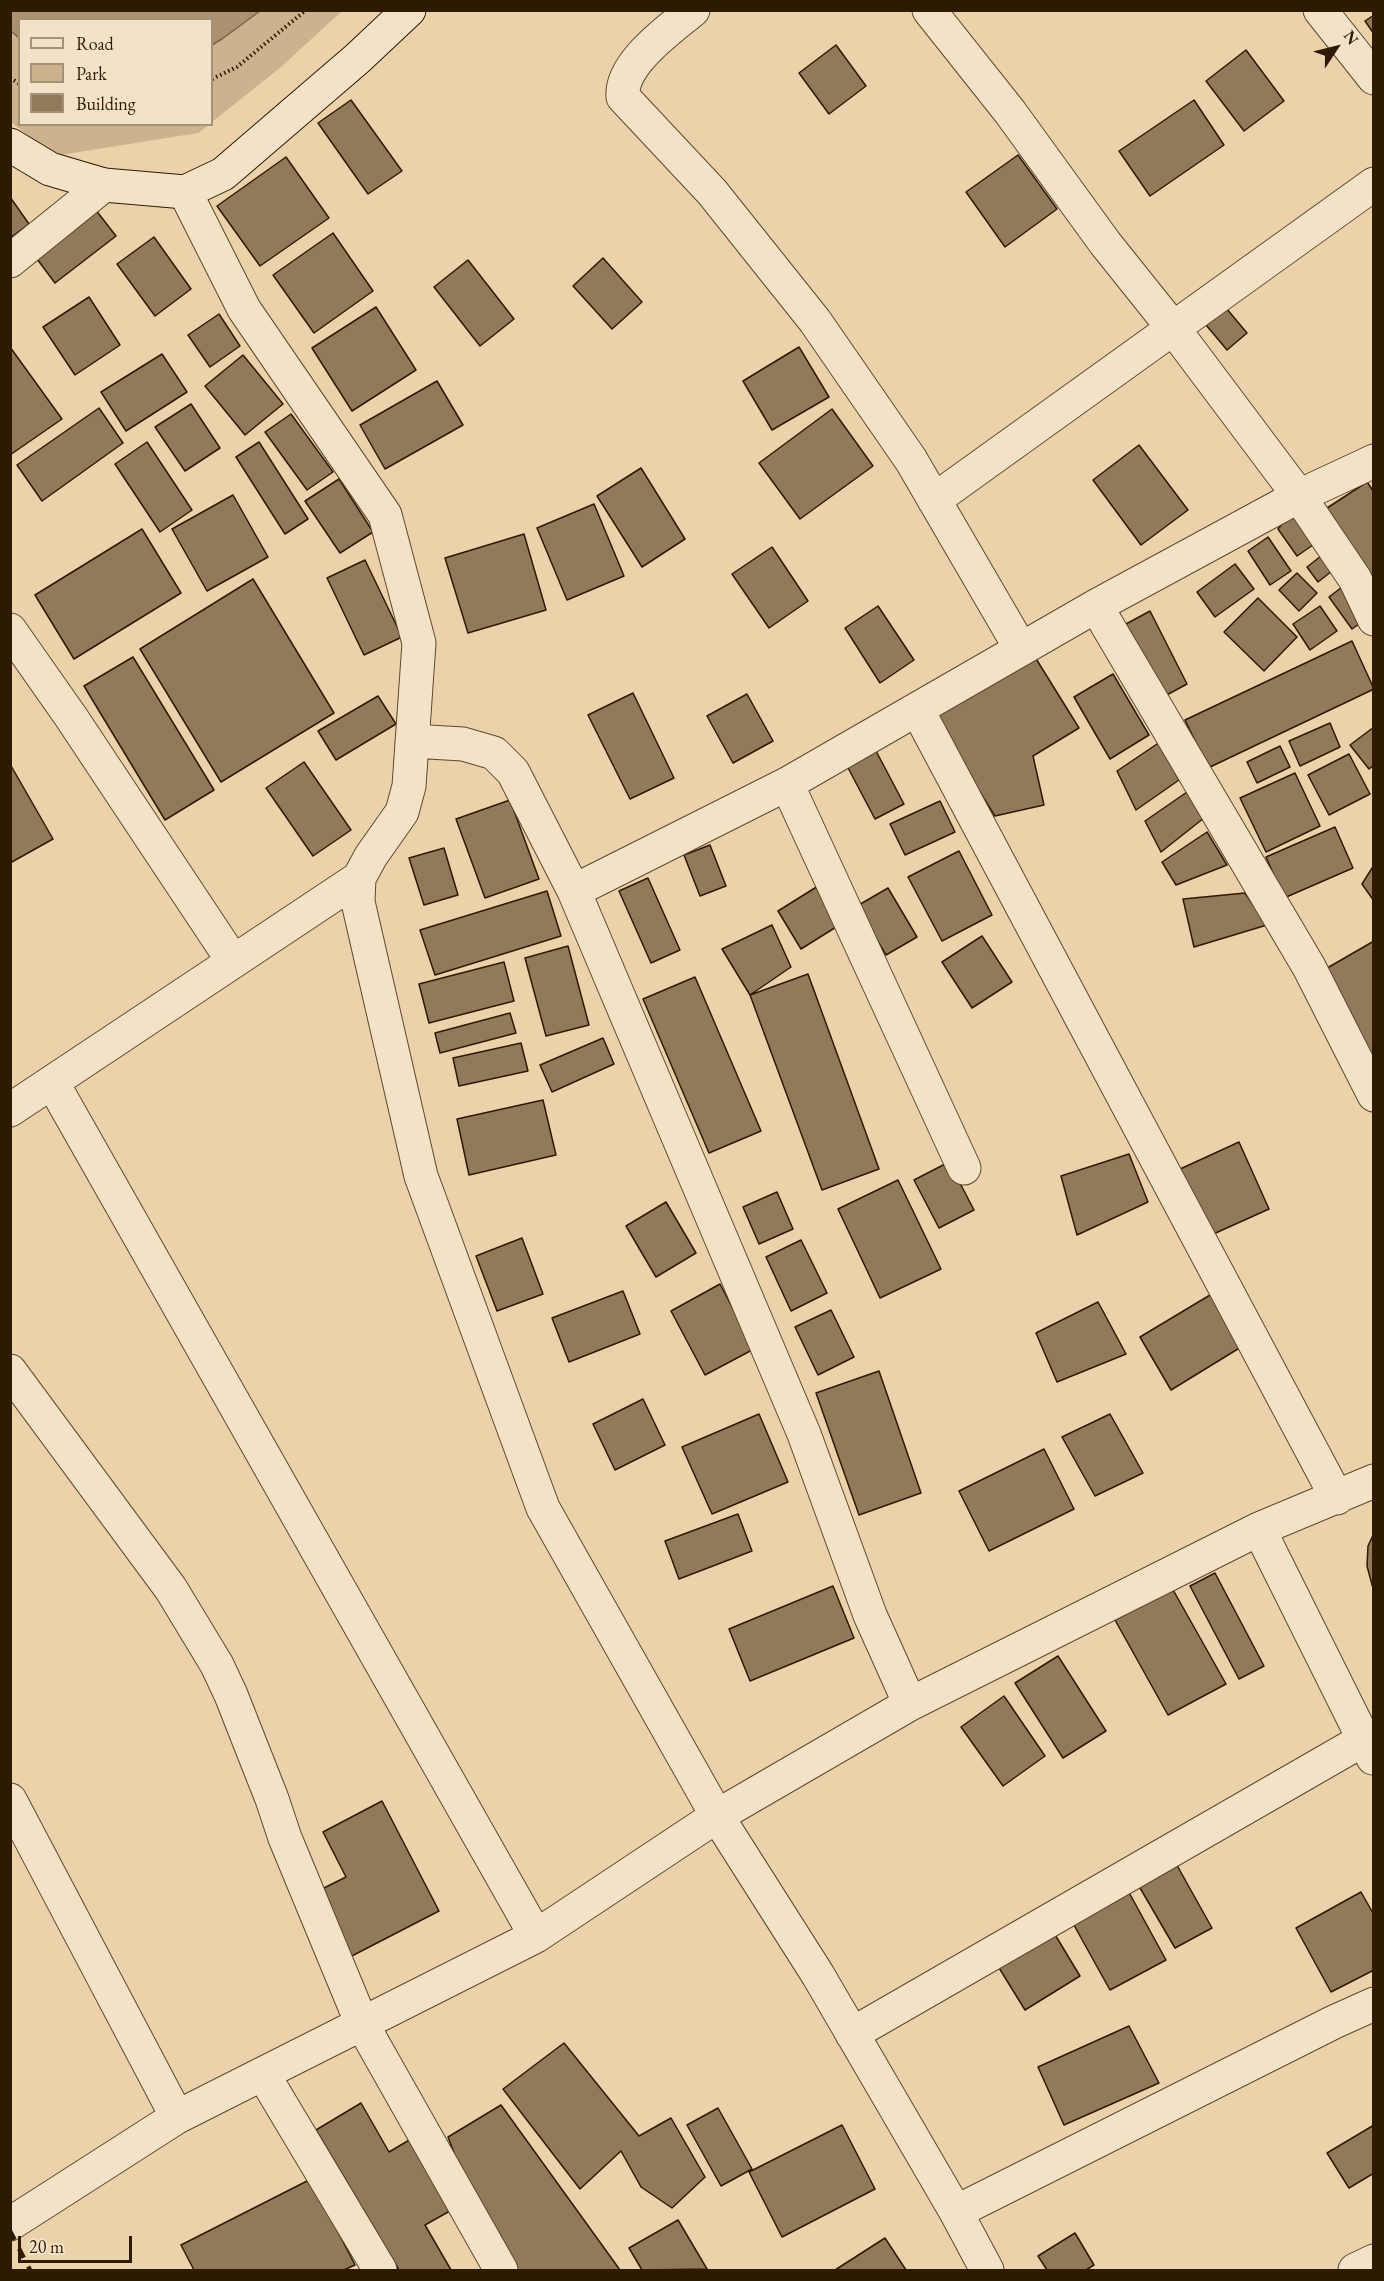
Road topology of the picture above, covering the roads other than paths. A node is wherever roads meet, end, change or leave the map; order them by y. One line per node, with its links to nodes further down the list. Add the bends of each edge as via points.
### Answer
1 (409, 10): 9 (street, via 223,174)
2 (693, 10): 14 (street, via 646,50 625,78 623,97 712,192 815,321)
3 (929, 10): 11 (street)
4 (1320, 10): 5 (street)
5 (1374, 78)
6 (10, 145): 8 (street, via 50,169)
7 (1374, 184): 11 (street)
8 (104, 185): 9 (street); 10 (street)
9 (185, 192): 20 (street, via 244,309 385,514 419,643)
10 (10, 261)
11 (1173, 328): 13 (street); 14 (street)
12 (1374, 461): 13 (street)
13 (1299, 496): 15 (street); 16 (street, via 1355,579)
14 (934, 500): 18 (street)
15 (1096, 606): 18 (street); 26 (street, via 1309,967)
16 (1374, 620)
17 (10, 630): 24 (street)
18 (1021, 649): 19 (street)
19 (917, 709): 21 (street); 31 (street)
20 (412, 741): 22 (street, via 409,786 402,812); 23 (street, via 462,744 494,753 513,772)
21 (788, 784): 23 (street); 28 (street)
22 (358, 878): 24 (street); 36 (street, via 358,902 421,1176 543,1508)
23 (574, 891): 33 (street, via 804,1434 870,1615)
24 (232, 962): 25 (street)
25 (52, 1082): 27 (street); 37 (street)
26 (1374, 1095)
27 (10, 1110)
28 (964, 1168)
29 (10, 1371): 39 (street, via 171,1589 217,1665)
30 (1374, 1481): 31 (street)
31 (1337, 1498): 32 (street)
32 (1259, 1529): 33 (street); 34 (street)
33 (910, 1704): 36 (street)
34 (1368, 1750): 40 (street)
35 (10, 1800): 42 (street)
36 (717, 1816): 37 (street); 40 (street)
37 (536, 1936): 39 (street)
38 (1374, 2004): 43 (street)
39 (362, 2024): 41 (street); 47 (street)
40 (852, 2034): 43 (street)
41 (263, 2074): 42 (street); 46 (street)
42 (177, 2117): 44 (street)
43 (956, 2212): 48 (street)
44 (10, 2224)
45 (1374, 2261): 49 (street)
46 (380, 2271)
47 (501, 2271)
48 (987, 2271)
49 (1355, 2271)

